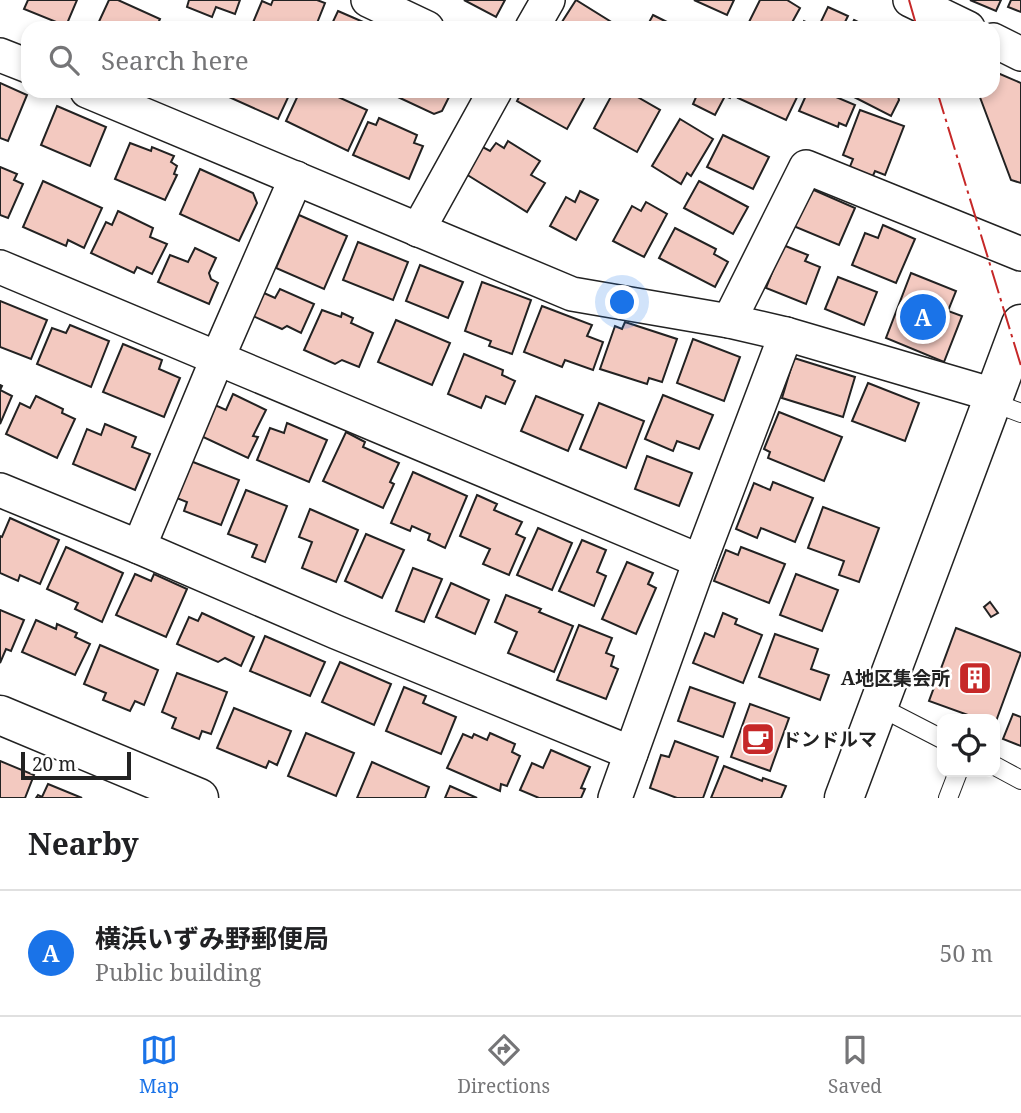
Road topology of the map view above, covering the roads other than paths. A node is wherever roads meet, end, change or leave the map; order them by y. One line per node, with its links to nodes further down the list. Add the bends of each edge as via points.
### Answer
1 (368, 0): 4 (street)
2 (548, 0): 5 (street)
3 (912, 0): 6 (street)
4 (412, 21)
5 (536, 21)
6 (954, 21)
7 (1000, 44): 8 (street)
8 (1021, 54)
9 (0, 55): 10 (street)
10 (21, 63)
11 (104, 98): 13 (street)
12 (491, 98): 14 (street)
13 (296, 178): 14 (street); 20 (street)
14 (418, 230): 17 (street, via 572,294)
15 (1021, 254): 17 (street, via 806,167)
16 (0, 267): 20 (street)
17 (729, 321): 19 (street)
18 (1021, 324): 21 (street)
19 (786, 334): 21 (street); 24 (street)
20 (218, 357): 23 (street); 24 (street)
21 (1002, 403): 25 (street)
22 (0, 490): 23 (street)
23 (139, 547): 28 (street)
24 (701, 561): 28 (street)
25 (878, 706): 27 (lane); 34 (street)
26 (0, 715): 32 (street)
27 (937, 736)
28 (631, 753): 33 (street)
29 (1000, 769): 31 (lane)
30 (956, 777): 35 (lane)
31 (1021, 780)
32 (199, 798)
33 (615, 798)
34 (844, 798)
35 (948, 798)

